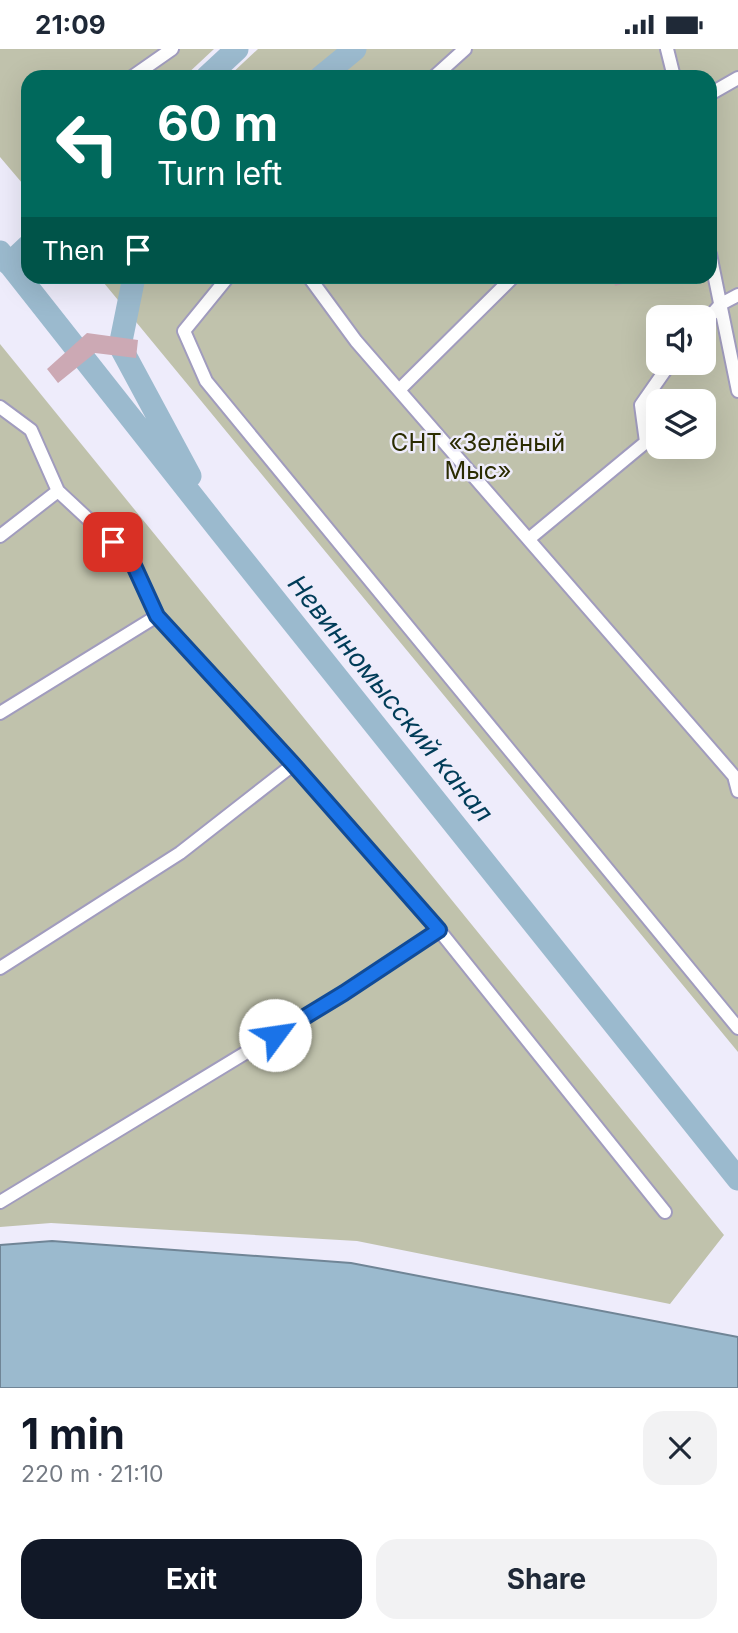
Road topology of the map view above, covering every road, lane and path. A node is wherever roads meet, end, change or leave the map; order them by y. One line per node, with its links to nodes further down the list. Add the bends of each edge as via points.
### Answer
1 (172, 49): 4 (lane)
2 (465, 49): 5 (lane)
3 (667, 49): 6 (lane)
4 (142, 70)
5 (442, 70)
6 (672, 70)
7 (738, 78): 8 (lane)
8 (717, 90)
9 (222, 284): 29 (lane, via 184,331 206,381)
10 (314, 284): 17 (lane)
11 (506, 284): 17 (lane)
12 (717, 284): 14 (lane)
13 (738, 295): 14 (lane)
14 (721, 304): 15 (lane); 18 (lane)
15 (716, 310)
16 (662, 375): 22 (lane, via 641,405 646,442)
17 (399, 390): 22 (lane)
18 (738, 391)
19 (0, 407): 20 (lane, via 31,430)
20 (58, 491): 21 (lane); 23 (lane, via 131,559)
21 (0, 535)
22 (530, 538): 26 (lane, via 734,776)
23 (157, 616): 24 (lane); 25 (lane)
24 (0, 713)
25 (293, 764): 27 (lane); 28 (lane, via 180,853)
26 (738, 792)
27 (439, 930): 30 (lane, via 344,993); 31 (lane)
28 (0, 968)
29 (738, 1028)
30 (0, 1202)
31 (665, 1212)

